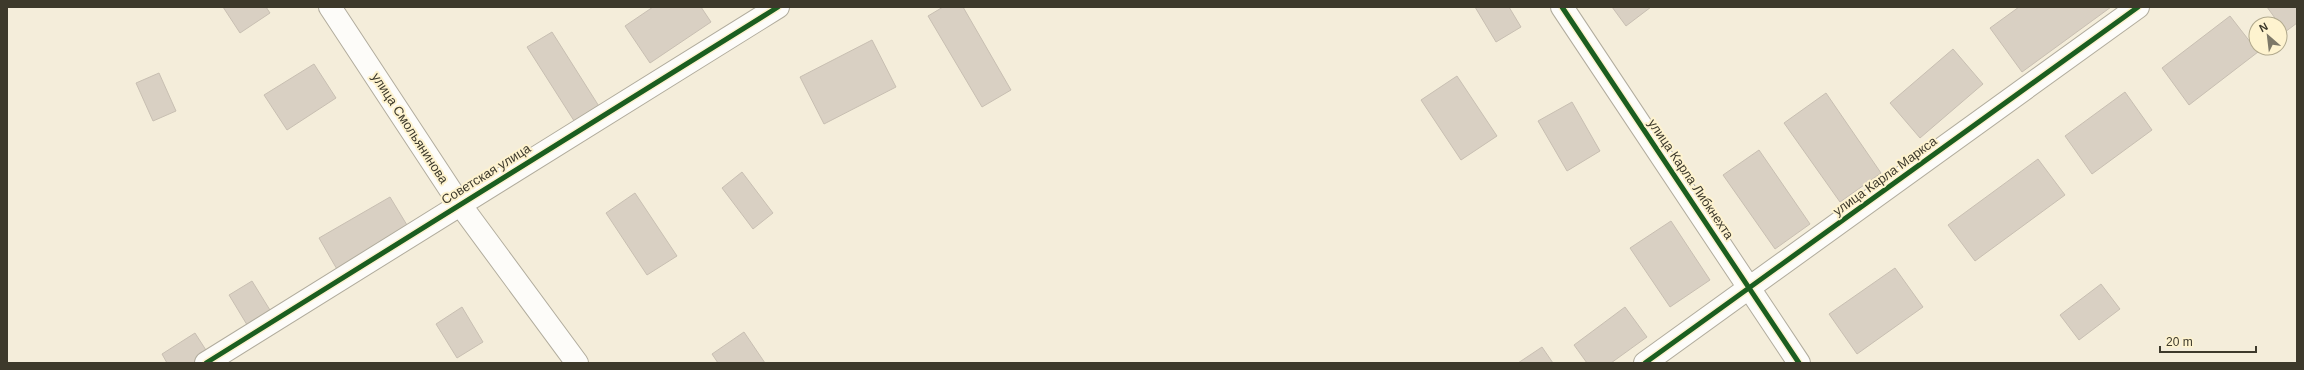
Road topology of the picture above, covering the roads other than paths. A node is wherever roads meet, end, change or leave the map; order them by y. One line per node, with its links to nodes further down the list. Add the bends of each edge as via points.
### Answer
1 (330, 7): 5 (street, улица Смольянинова)
2 (778, 7): 5 (street, Советская улица)
3 (1562, 7): 6 (street, улица Карла Либкнехта)
4 (2138, 7): 6 (street, улица Карла Маркса)
5 (459, 203): 7 (street, Советская улица); 8 (street, улица Смольянинова)
6 (1750, 287): 9 (street, улица Карла Маркса); 10 (street, улица Карла Либкнехта)
7 (206, 363)
8 (577, 363)
9 (1645, 363)
10 (1799, 363)

